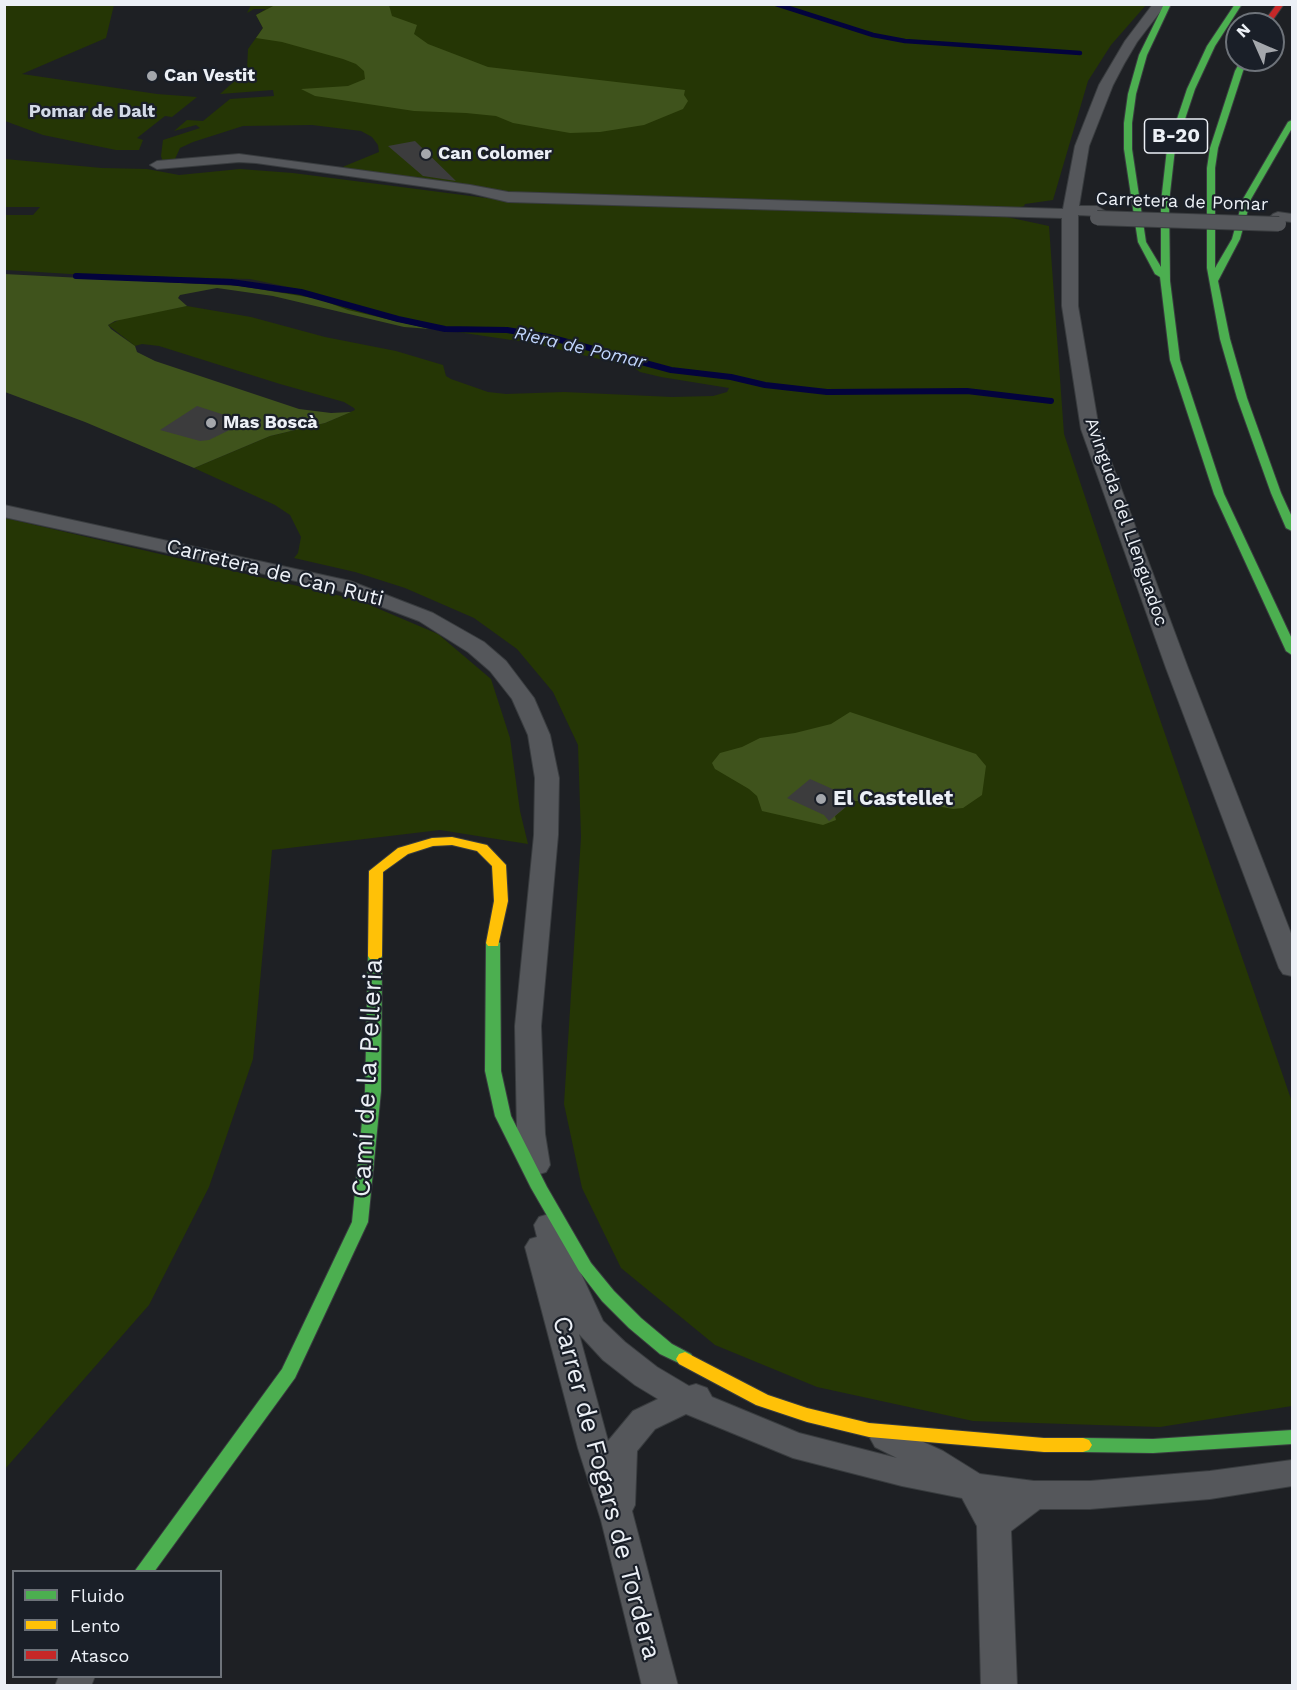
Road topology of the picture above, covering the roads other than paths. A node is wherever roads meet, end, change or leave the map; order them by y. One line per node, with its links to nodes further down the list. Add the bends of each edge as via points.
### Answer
1 (1160, 4): 7 (street, Avinguda del Llenguadoc, via 1131,40 1106,85 1082,146)
2 (1168, 4): 9 (main road, via 1143,55 1128,123 1128,149 1142,242)
3 (1239, 4): 9 (main road, B-20, via 1201,67 1171,149 1165,202)
4 (1239, 72): 10 (main road, B-20, via 1211,168)
5 (1293, 122): 10 (main road, via 1247,199 1236,240)
6 (157, 165): 7 (street, via 255,159 535,198)
7 (1070, 214): 8 (street, Carretera de Pomar, bridge); 15 (street, Avinguda del Llenguadoc, via 1070,306 1090,429)
8 (1285, 221)
9 (1165, 281): 13 (main road, B-20, via 1175,360 1215,483)
10 (1213, 282): 12 (main road, B-20, via 1242,398 1276,493)
11 (4, 511): 16 (street, Carretera de Can Ruti, via 343,585 426,617 476,647 498,666 523,698 538,735 547,778 546,835 528,1026 531,1134)
12 (1293, 528)
13 (1293, 651)
14 (432, 842): 16 (main road, Carretera de Can Ruti, via 452,841 482,848 499,865 501,901 493,937 493,1071 502,1116); 27 (main road, Camí de la Pelleria, via 403,851 376,871 373,1091 360,1222 289,1372)
15 (1293, 968)
16 (539, 1188): 17 (street, Carretera de Can Ruti, via 538,1238); 18 (street, Carretera de Can Ruti, via 556,1252 591,1328 646,1376); 19 (main road, Carretera de Can Ruti, via 585,1267 635,1323 666,1349)
17 (552, 1290): 25 (street, Carrer de Fogars de Tordera, via 594,1448)
18 (685, 1400): 19 (street, Carretera de Can Ruti, via 704,1395); 23 (street, Carretera de Can Ruti, via 793,1445); 25 (street, Carretera de Can Ruti, via 644,1420 621,1447)
19 (762, 1400): 20 (main road, Carretera de Can Ruti)
20 (869, 1430): 21 (main road, Carretera de Can Ruti, via 1044,1445 1153,1446); 23 (street, Carretera de Can Ruti, via 931,1460)
21 (1293, 1437)
22 (1293, 1473): 24 (street, Carretera de Can Ruti, via 1210,1485 1090,1495)
23 (973, 1487): 24 (street, Carretera de Can Ruti); 26 (street)
24 (1034, 1495): 26 (street)
25 (618, 1520): 28 (street, Carrer de Fogars de Tordera)
26 (994, 1525): 29 (street)
27 (144, 1570)
28 (660, 1686)
29 (999, 1686)

